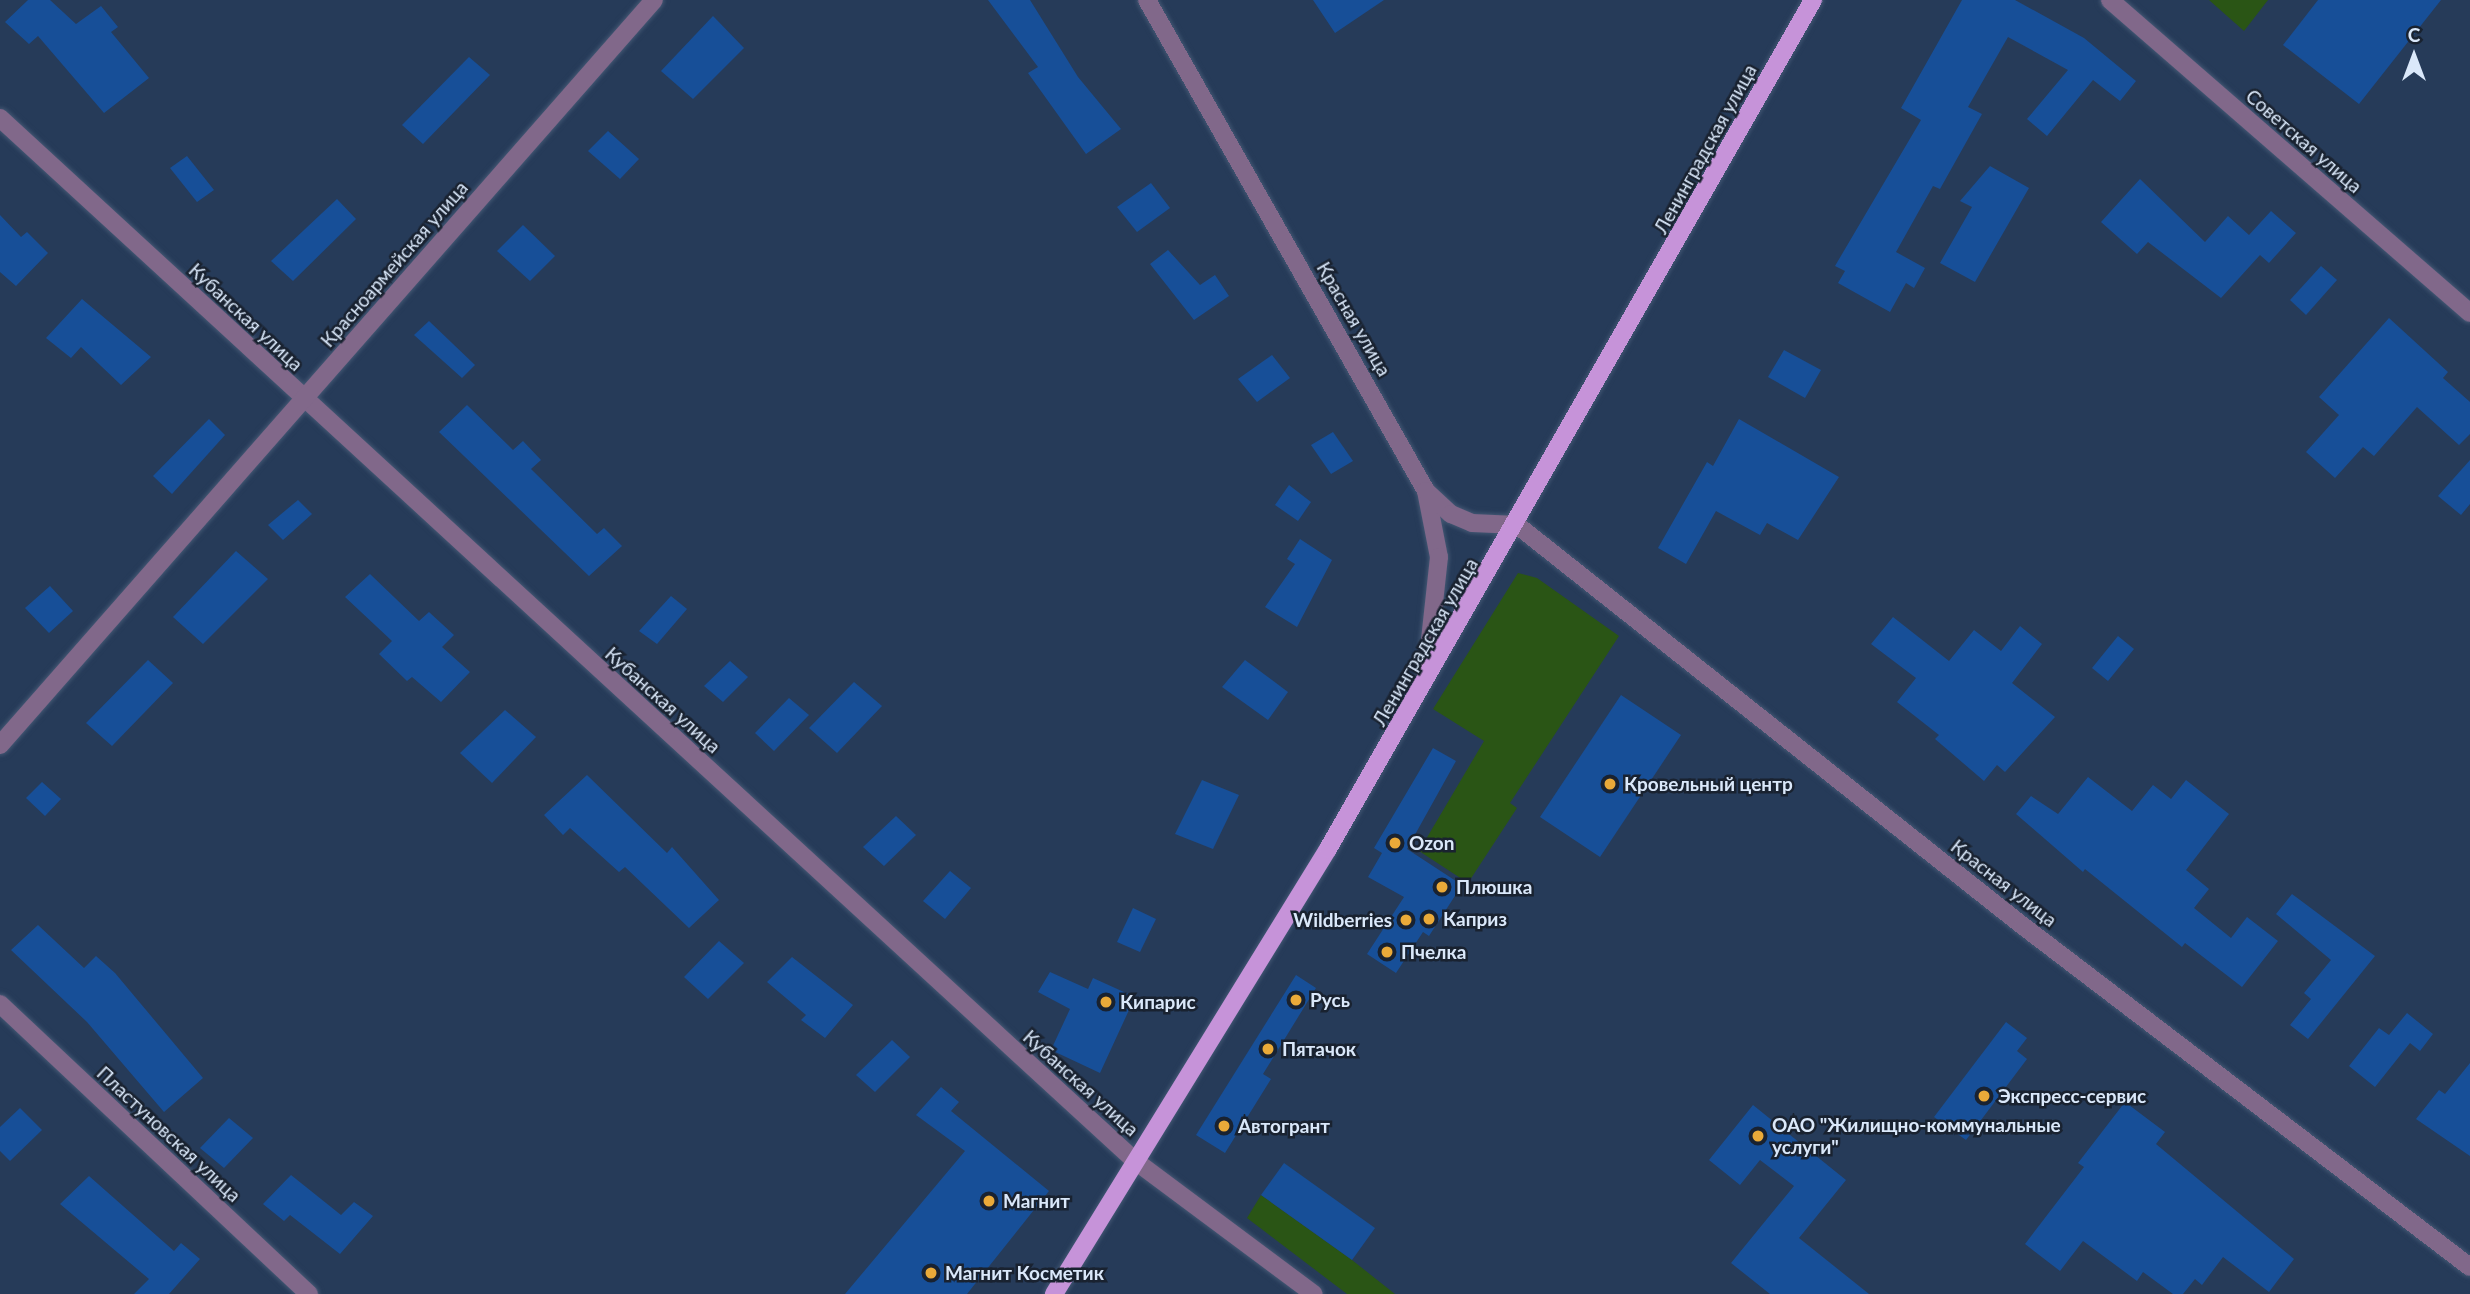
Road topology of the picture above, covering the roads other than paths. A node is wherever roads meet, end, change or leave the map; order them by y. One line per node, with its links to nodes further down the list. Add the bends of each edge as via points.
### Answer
1 (654, 0): 7 (street, Красноармейская улица)
2 (1147, 0): 8 (street, Красная улица)
3 (1813, 0): 9 (main road, Ленинградская улица)
4 (2110, 0): 6 (street, Советская улица)
5 (0, 118): 7 (street, Кубанская улица)
6 (2470, 313)
7 (303, 399): 11 (street, Красноармейская улица); 13 (street, Кубанская улица)
8 (1426, 491): 9 (street, via 1451,514 1472,523); 10 (street, Красная улица, via 1439,558)
9 (1517, 525): 10 (main road, Ленинградская улица); 14 (street, Красная улица, via 2013,917)
10 (1425, 683): 13 (main road, Ленинградская улица, via 1328,849)
11 (0, 745)
12 (0, 1004): 15 (street, Пластуновская улица)
13 (1134, 1160): 16 (main road, Ленинградская улица); 17 (street, Кубанская улица)
14 (2470, 1267)
15 (309, 1294)
16 (1054, 1294)
17 (1314, 1294)

